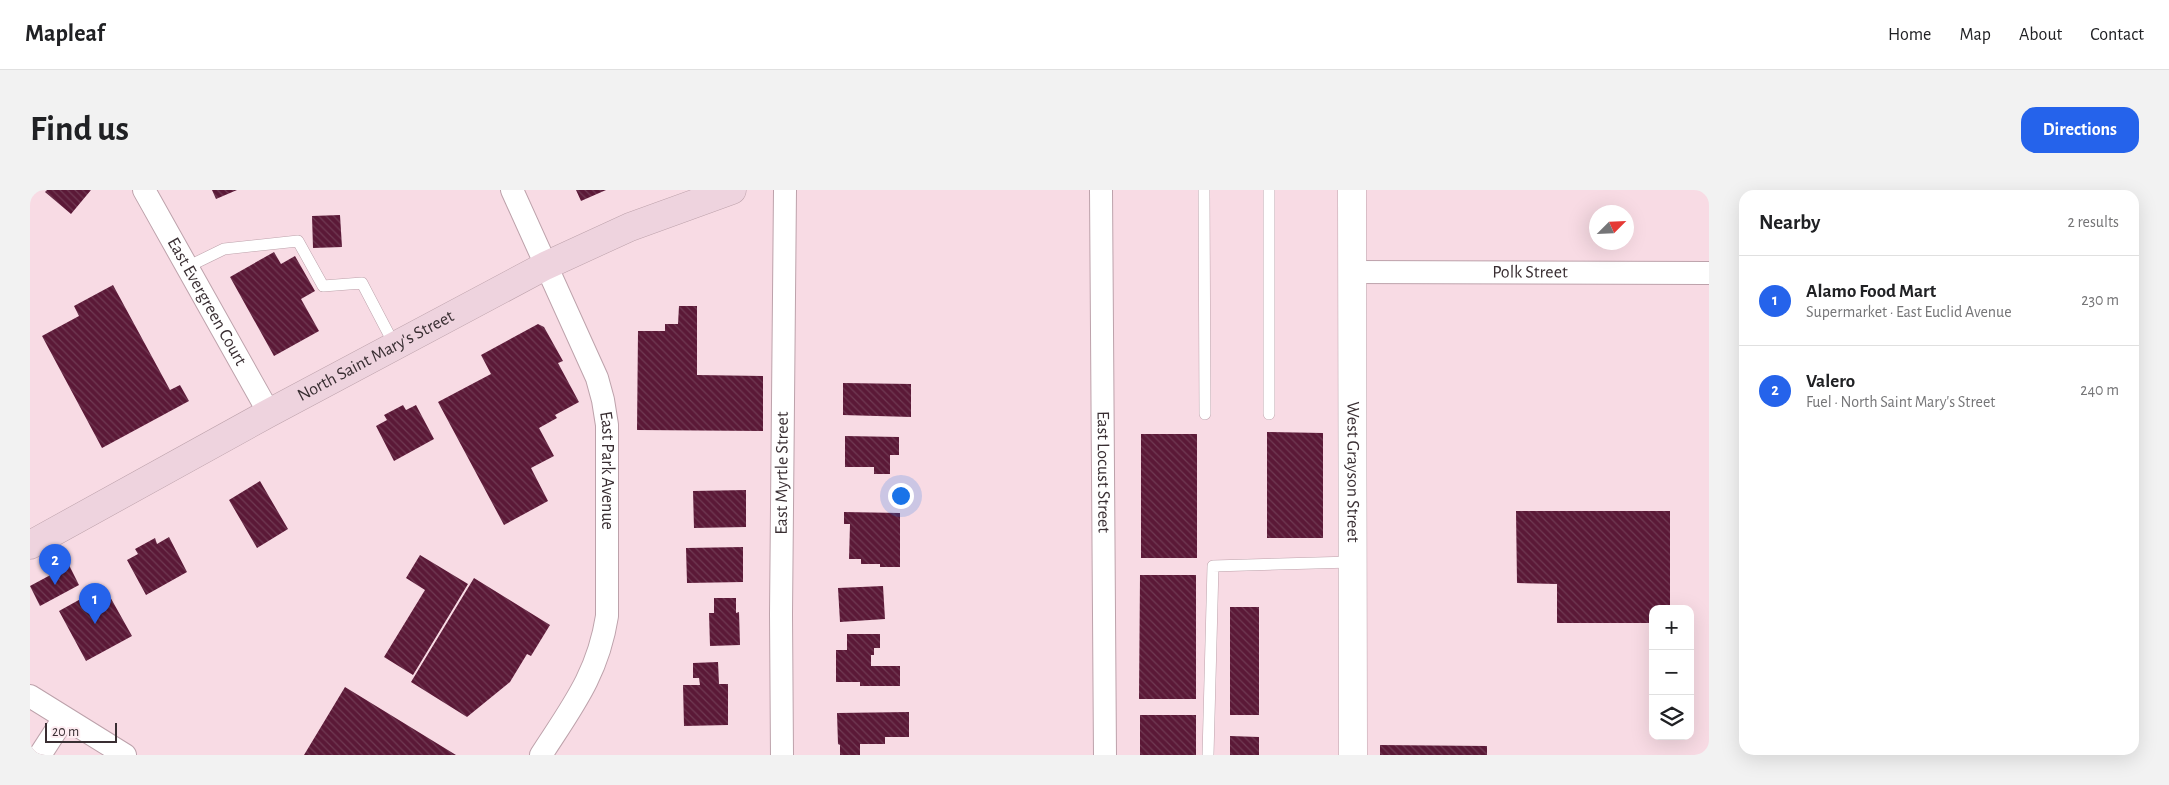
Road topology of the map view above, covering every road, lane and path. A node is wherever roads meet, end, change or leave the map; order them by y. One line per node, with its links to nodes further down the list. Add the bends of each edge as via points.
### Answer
1 (144, 190): 10 (street, East Evergreen Court)
2 (512, 190): 9 (street, East Park Avenue)
3 (732, 190): 9 (main road, North Saint Mary's Street, via 630,227)
4 (785, 190): 24 (street, East Myrtle Street)
5 (1101, 190): 25 (street, East Locust Street)
6 (1204, 190): 15 (lane)
7 (1269, 190): 16 (lane)
8 (1352, 190): 11 (street, West Grayson Street)
9 (545, 266): 13 (main road, North Saint Mary's Street); 23 (street, East Park Avenue, via 598,378 603,400 607,424 607,616 603,641 586,686)
10 (186, 267): 13 (lane, via 224,249 298,241 323,286 362,283); 14 (street, East Evergreen Court)
11 (1351, 272): 12 (street, Polk Street); 18 (street, West Grayson Street)
12 (1709, 273)
13 (394, 346): 14 (main road, North Saint Mary's Street)
14 (269, 413): 17 (main road, North Saint Mary's Street)
15 (1205, 414)
16 (1268, 414)
17 (30, 545)
18 (1352, 562): 26 (lane, via 1213,566); 27 (street, West Grayson Street)
19 (30, 696): 20 (street)
20 (64, 718): 21 (street); 22 (street)
21 (40, 755)
22 (125, 755)
23 (541, 755)
24 (782, 755)
25 (1105, 755)
26 (1208, 755)
27 (1353, 755)

